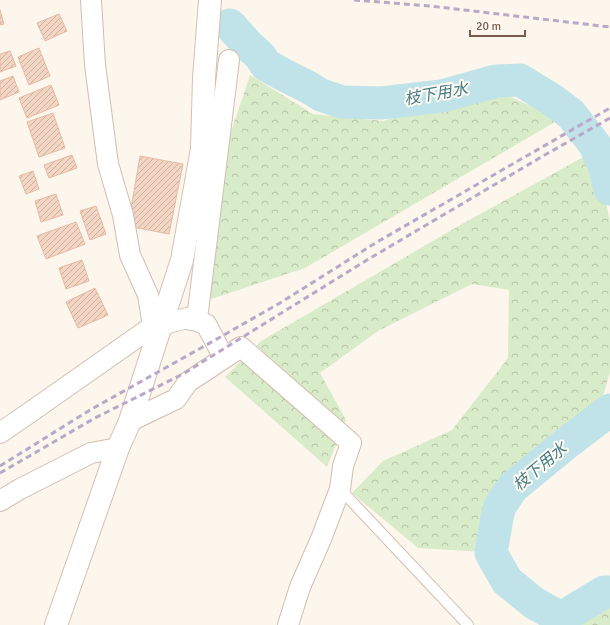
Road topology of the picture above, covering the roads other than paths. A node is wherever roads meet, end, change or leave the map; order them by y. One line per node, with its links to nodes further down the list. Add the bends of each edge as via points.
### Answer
1 (90, 0): 5 (street, via 95,65 108,164 123,215 130,255 148,294)
2 (210, 0): 5 (street, via 202,149 182,260)
3 (228, 60): 4 (street, via 198,311)
4 (191, 320): 5 (street, via 187,318); 6 (street, via 206,324)
5 (157, 325): 7 (street); 8 (street)
6 (224, 358): 7 (street, via 188,382 176,399); 10 (street, via 241,346 352,443 343,466)
7 (130, 421): 9 (street)
8 (0, 433)
9 (118, 448): 11 (street, via 91,453); 12 (street)
10 (340, 489): 13 (street, via 300,587); 14 (lane)
11 (0, 501)
12 (56, 625)
13 (288, 625)
14 (468, 625)

